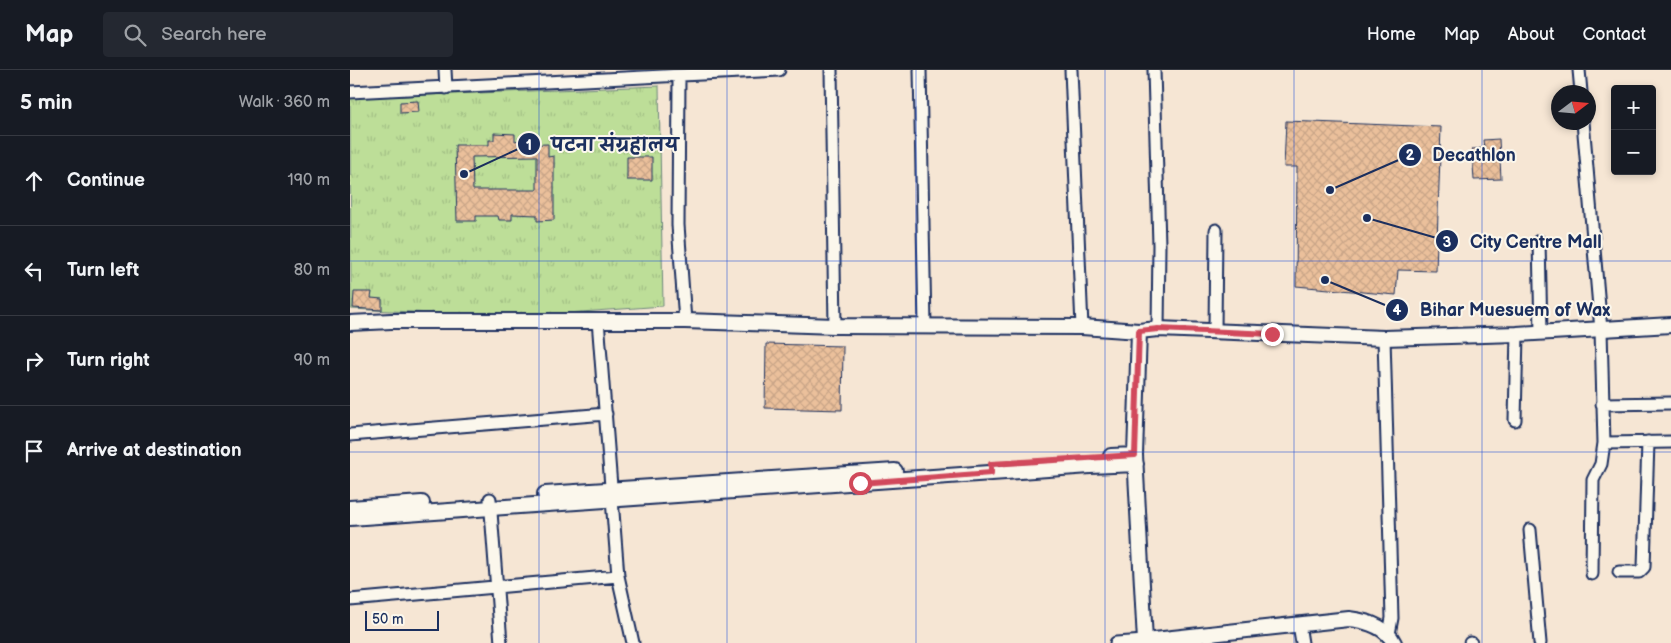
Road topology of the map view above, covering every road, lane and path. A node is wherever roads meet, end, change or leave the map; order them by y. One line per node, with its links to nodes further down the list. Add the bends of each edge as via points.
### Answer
1 (445, 70): 11 (street)
2 (779, 70): 9 (street)
3 (830, 70): 20 (street)
4 (920, 70): 21 (street)
5 (1071, 70): 22 (street)
6 (1154, 70): 23 (street)
7 (1579, 70): 10 (street)
8 (570, 76): 9 (street); 11 (street)
9 (678, 77): 17 (street, via 678,225)
10 (1580, 85)
11 (446, 88): 12 (street)
12 (350, 92)
13 (1585, 130): 24 (street)
14 (1216, 230): 26 (street)
15 (1539, 241): 27 (street)
16 (598, 320): 17 (street); 18 (street); 32 (street)
17 (684, 321): 20 (street)
18 (350, 323)
19 (1671, 325): 24 (street)
20 (835, 326): 21 (street)
21 (925, 326): 22 (street)
22 (1082, 327): 25 (street)
23 (1158, 329): 25 (street); 26 (street)
24 (1601, 330): 27 (street); 31 (street)
25 (1139, 331): 38 (street)
26 (1215, 331): 29 (street)
27 (1541, 333): 28 (street)
28 (1517, 334): 29 (street); 33 (street)
29 (1384, 338): 50 (street)
30 (1671, 403): 31 (street)
31 (1602, 404): 37 (street)
32 (606, 414): 34 (street); 39 (street)
33 (1515, 420)
34 (350, 435)
35 (1648, 442): 36 (street); 37 (street); 44 (street, via 1646,562 1641,571)
36 (1671, 442)
37 (1604, 443): 45 (street, via 1601,464 1593,480)
38 (1135, 460): 39 (street); 51 (street)
39 (611, 495): 40 (street); 46 (street)
40 (486, 503): 41 (street); 42 (street); 47 (street)
41 (350, 508)
42 (350, 518)
43 (1530, 530): 56 (street)
44 (1620, 572)
45 (1592, 574)
46 (618, 576): 47 (street); 53 (street)
47 (497, 588): 48 (street); 52 (street)
48 (350, 600)
49 (1299, 624): 50 (street, via 1350,619 1372,624); 51 (street); 55 (street)
50 (1392, 639)
51 (1145, 642): 54 (street)
52 (501, 643)
53 (633, 643)
54 (1116, 643)
55 (1302, 643)
56 (1540, 643)

